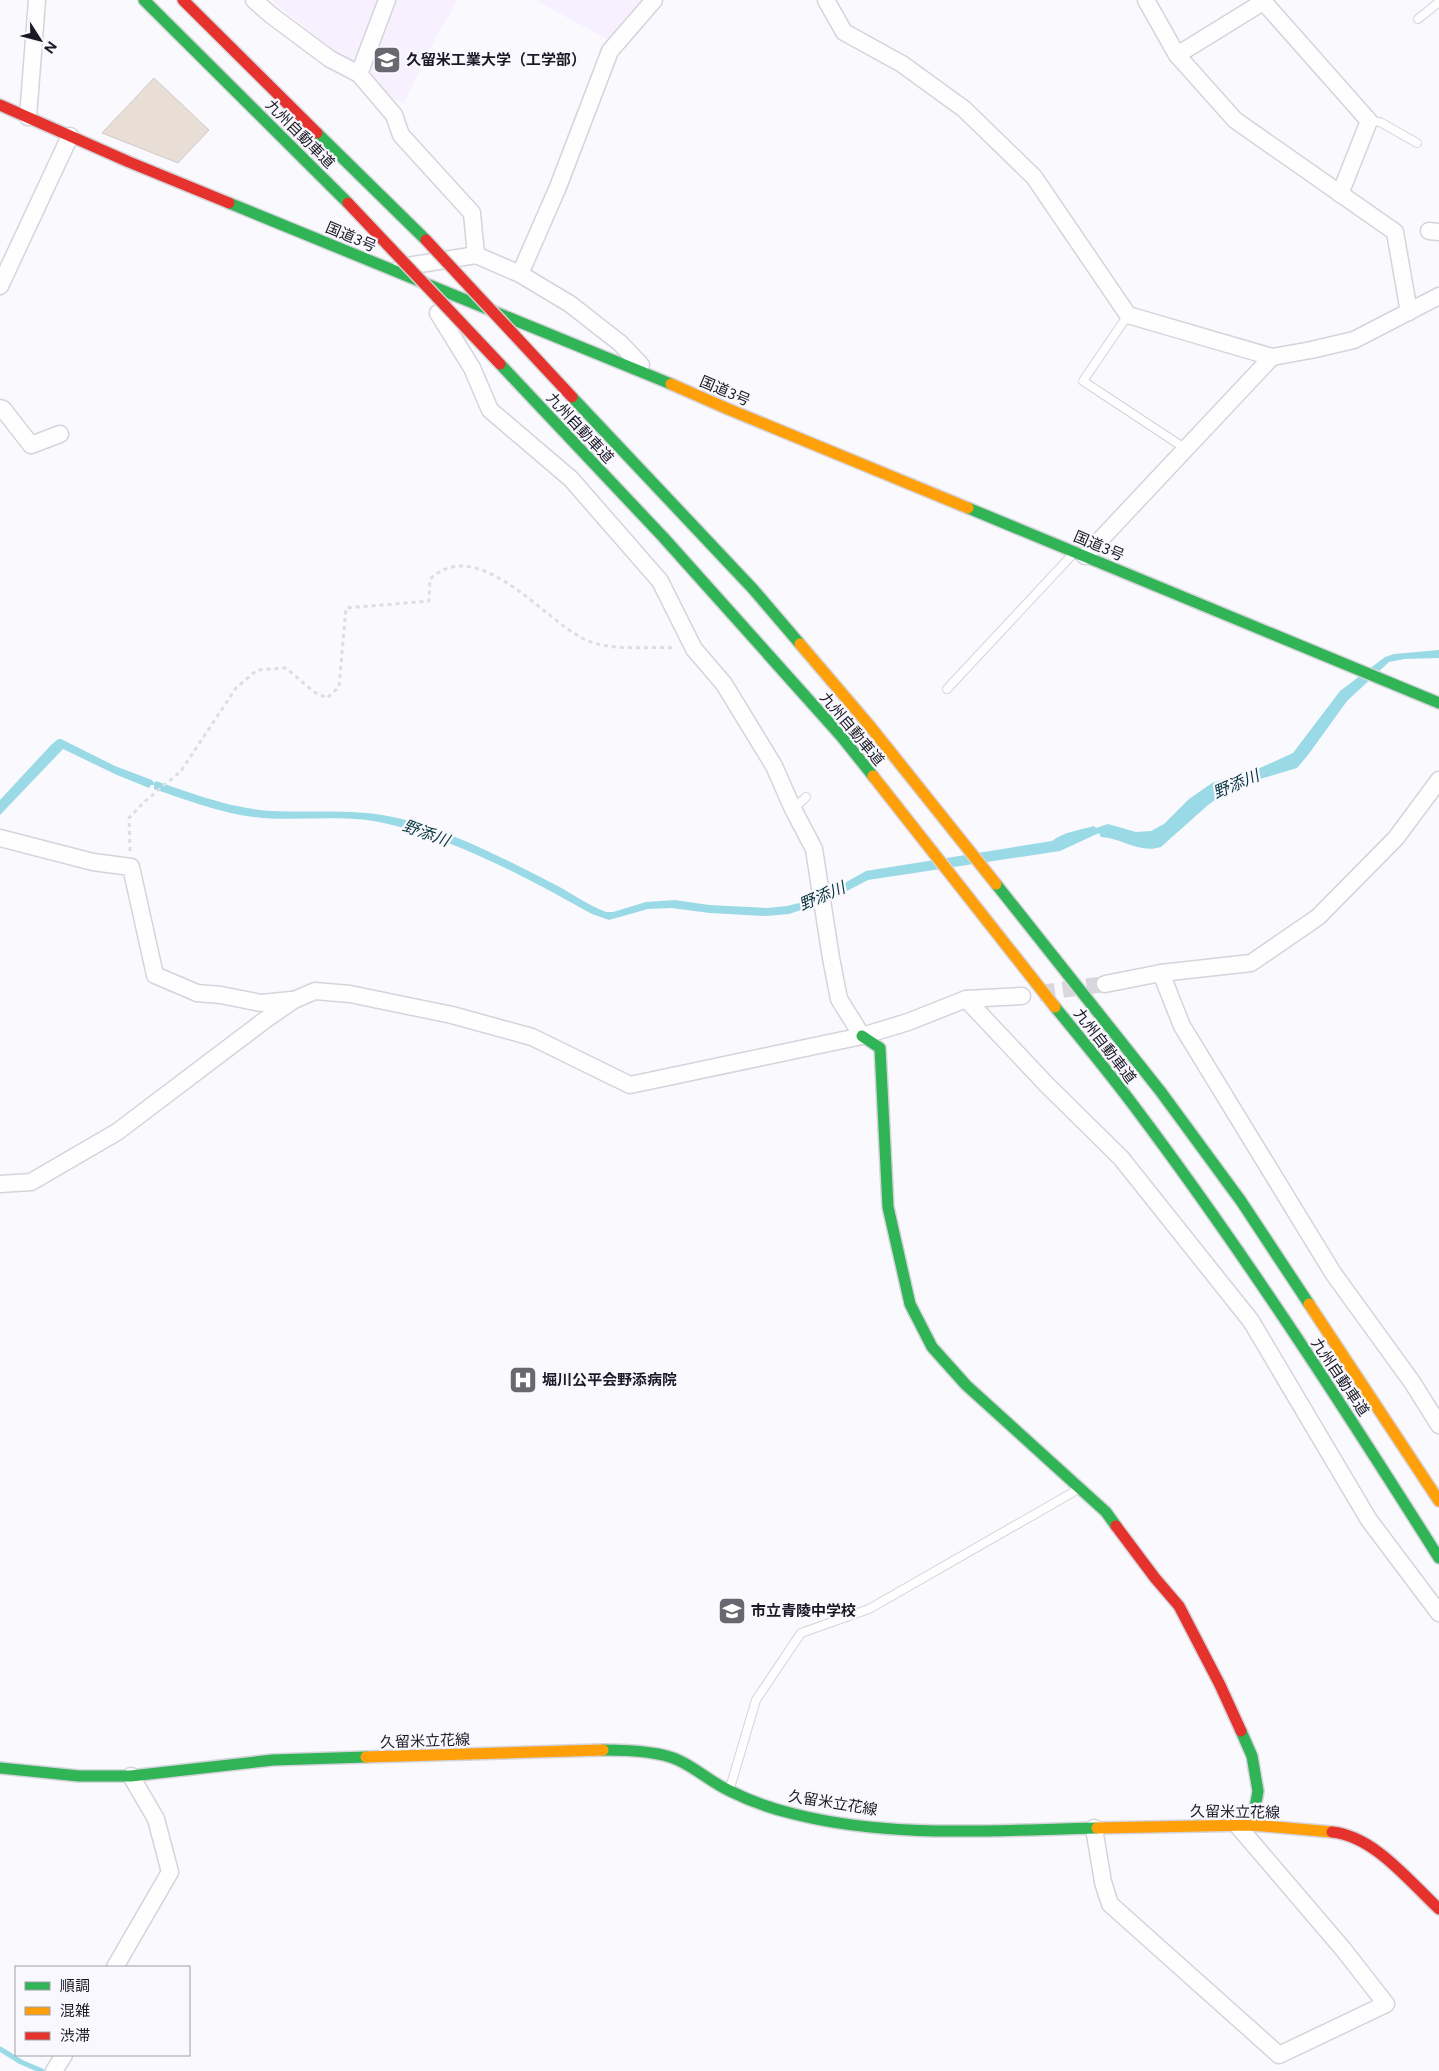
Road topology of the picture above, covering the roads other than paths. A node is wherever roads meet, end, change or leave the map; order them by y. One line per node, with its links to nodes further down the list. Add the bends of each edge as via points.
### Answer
1 (37, 0): 15 (street)
2 (144, 0): 50 (main road, 九州自動車道, bridge, via 348,203 664,538 841,736 1137,1110 1276,1308)
3 (183, 0): 49 (main road, 九州自動車道, bridge, via 426,240 753,589 869,725 1161,1092 1241,1201)
4 (254, 0): 13 (street, via 330,59)
5 (387, 0): 13 (street)
6 (654, 0): 22 (street, via 610,51 558,187)
7 (826, 0): 27 (street, via 844,32 902,64 964,109 1034,177)
8 (1146, 0): 12 (street)
9 (1263, 1): 12 (street); 16 (street)
10 (1439, 2): 11 (lane)
11 (1418, 19)
12 (1177, 55): 19 (street, via 1235,120)
13 (359, 74): 20 (street, via 394,115 401,136 472,213)
14 (0, 105): 15 (main road, 国道3号)
15 (28, 117): 17 (main road, 国道3号)
16 (1369, 121): 18 (lane, via 1380,122); 19 (street)
17 (70, 136): 21 (main road, 国道3号); 24 (street)
18 (1417, 143)
19 (1340, 194): 26 (street, via 1395,232)
20 (476, 255): 21 (street); 22 (street)
21 (388, 268): 23 (main road, 国道3号)
22 (520, 274): 29 (street, via 570,304 620,343)
23 (413, 279): 29 (main road, 国道3号); 38 (street, via 472,368 490,410 571,480 660,581 694,649 724,684 774,766)
24 (0, 286)
25 (1439, 296): 26 (street)
26 (1409, 312): 28 (street, via 1354,340)
27 (1128, 315): 28 (street); 32 (lane, via 1083,382)
28 (1272, 356): 32 (street)
29 (652, 375): 33 (main road, 国道3号)
30 (0, 408): 31 (street, via 31,445)
31 (60, 434)
32 (1186, 449): 33 (street)
33 (1080, 554): 34 (lane); 35 (main road, 国道3号)
34 (947, 688)
35 (1439, 703)
36 (1439, 780): 40 (street, via 1396,838 1318,917 1251,963)
37 (806, 797): 38 (lane)
38 (793, 809): 45 (street, via 814,849 839,999)
39 (0, 838): 44 (street, via 93,862 131,867 155,975 197,994 261,1003)
40 (1161, 973): 41 (street); 47 (street, via 1182,1026 1333,1273)
41 (1105, 984)
42 (1022, 996): 43 (street)
43 (966, 999): 45 (street); 51 (street, via 1121,1158 1251,1321 1369,1520)
44 (294, 1000): 45 (street, via 315,991 350,994 452,1015 532,1037 630,1086); 46 (street, via 117,1132 31,1182)
45 (862, 1036): 48 (main road, via 880,1048 888,1207 910,1304 932,1347 966,1385)
46 (0, 1184)
47 (1439, 1425)
48 (1081, 1487): 54 (lane, via 869,1609 802,1633 756,1700); 55 (main road, via 1106,1512 1179,1606 1220,1685 1252,1756 1258,1791)
49 (1439, 1500)
50 (1439, 1558)
51 (1439, 1613)
52 (0, 1768): 53 (main road, 久留米立花線, via 80,1776)
53 (131, 1776): 54 (main road, 久留米立花線, via 273,1760 586,1749 638,1751 677,1759); 58 (street, via 156,1819 170,1872)
54 (729, 1791): 56 (main road, 久留米立花線, via 794,1814 848,1824 934,1831)
55 (1245, 1825): 56 (main road, 久留米立花線); 56 (street, via 1386,2004 1278,2055 1110,1904); 57 (main road, 久留米立花線, via 1341,1834 1375,1848)
56 (1094, 1828)
57 (1439, 1908)
58 (115, 1966)
59 (63, 2056): 60 (street)
60 (54, 2071)

